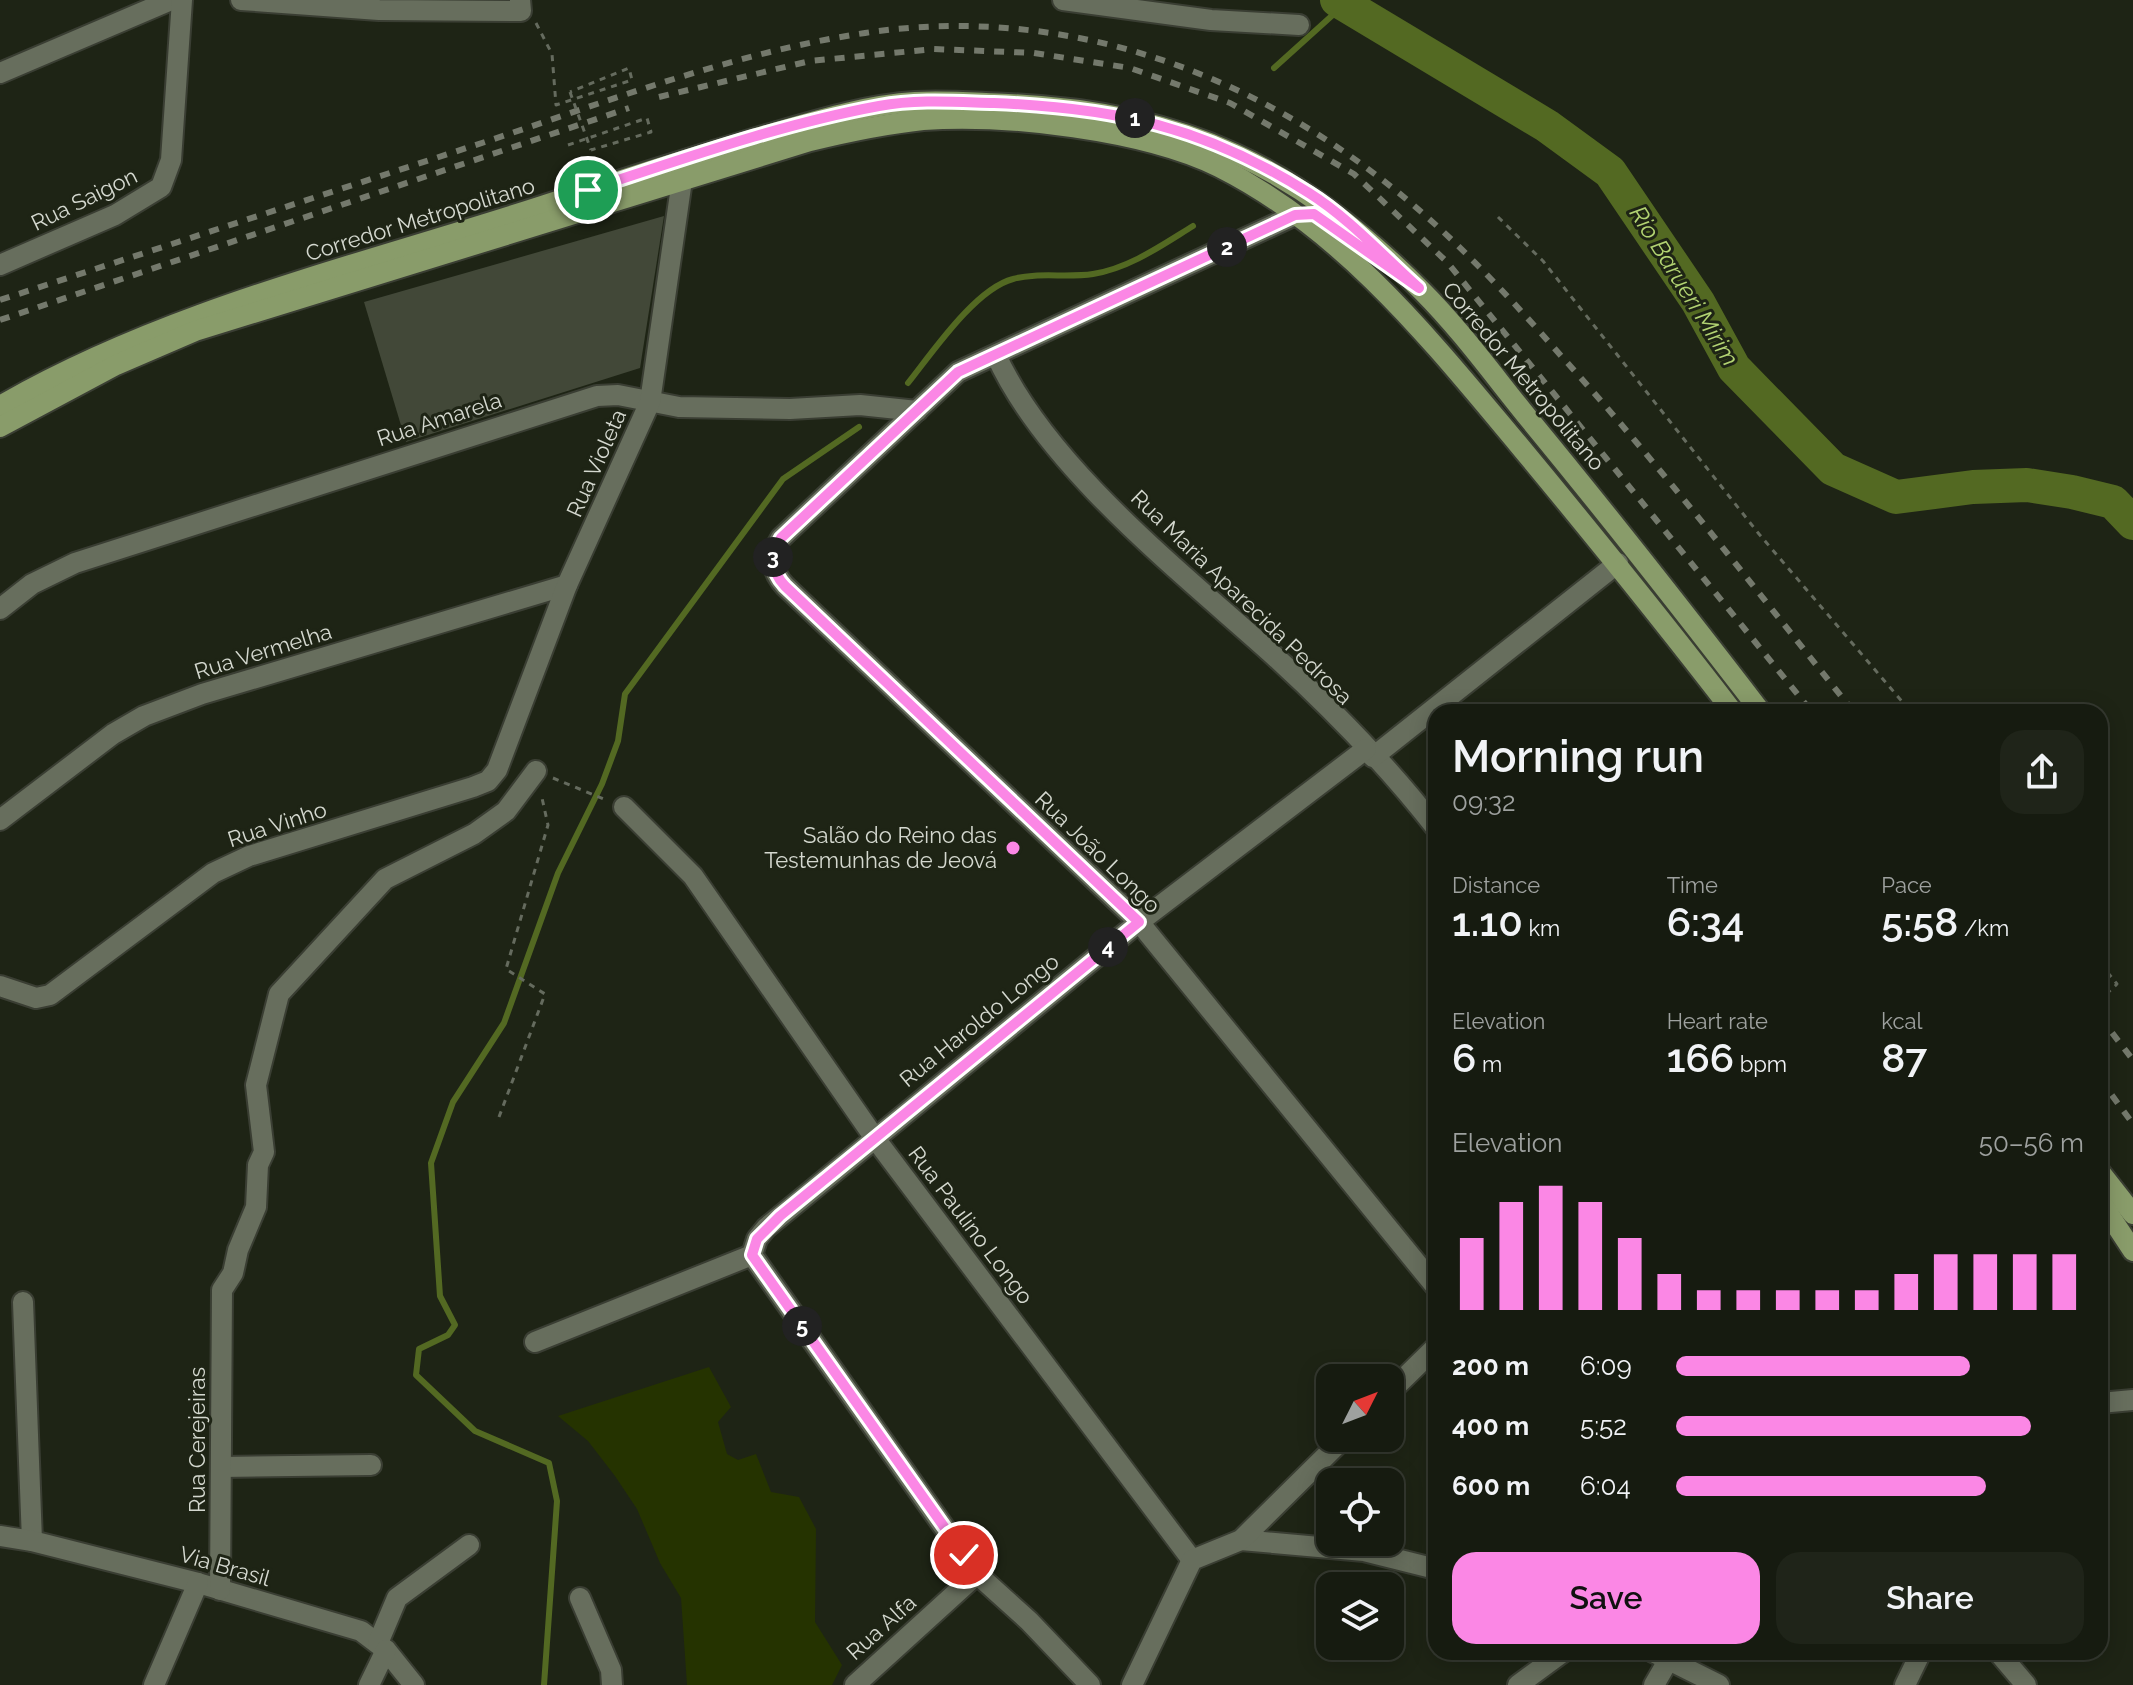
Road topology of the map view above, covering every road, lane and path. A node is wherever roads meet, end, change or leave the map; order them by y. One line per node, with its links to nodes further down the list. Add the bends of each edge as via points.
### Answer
1 (171, 0): 7 (street)
2 (182, 0): 12 (street, Rua Saigon, via 171,160 161,187 115,215)
3 (241, 0): 5 (street, via 379,10)
4 (1063, 0): 6 (street, via 1211,20)
5 (520, 5): 8 (path, bridge, via 552,54 556,105 568,100 581,96 594,92 632,80 629,68 570,92 575,106 585,135 591,150 651,132 647,118 594,136 581,141)
6 (1299, 25)
7 (0, 73)
8 (568, 145)
9 (682, 180): 10 (main road, via 876,126 978,119 1086,131 1170,150 1218,167); 15 (street, Rua Violeta); 18 (main road, via 195,331 116,365)
10 (1295, 215): 13 (main road, via 1314,214); 14 (street); 19 (main road, via 1365,269)
11 (1498, 217): 25 (path, via 1543,261 1759,534)
12 (0, 265)
13 (1419, 288): 16 (main road, Corredor Metropolitano, via 1312,195 1222,146 1170,126 1056,106 914,102 841,115 698,155 254,297 112,348); 24 (main road, Corredor Metropolitano, via 1652,569)
14 (996, 355): 17 (street, via 958,372); 28 (street, Rua Maria Aparecida Pedrosa, via 1009,383 1062,452 1159,555 1272,654)
15 (650, 402): 17 (street, Rua Amarela, via 790,409 860,405); 20 (street, Rua Violeta); 21 (street, Rua Amarela, via 597,396 565,403 75,563 32,584)
16 (0, 406)
17 (917, 411): 34 (street, Rua João Longo, via 781,538 774,570)
18 (0, 427)
19 (1618, 563): 22 (street, Rua Haroldo Longo); 23 (main road)
20 (567, 585): 27 (street, Rua Violeta); 33 (street, Rua Vermelha, via 144,716)
21 (0, 609)
22 (1433, 704)
23 (1727, 704)
24 (1755, 704)
25 (1904, 704)
26 (1428, 708): 28 (street, Rua Haroldo Longo)
27 (505, 753): 36 (street, Rua Vinho, via 488,781 249,856 213,873 50,995 36,998)
28 (1369, 753): 32 (street, Rua Maria Aparecida Pedrosa); 34 (street, Rua Haroldo Longo)
29 (536, 771): 38 (path, via 548,825 506,969 545,994); 55 (street, Rua Cerejeiras, via 506,811 474,834 385,879 279,994 256,1085 264,1152 258,1165 256,1207 222,1290)
30 (573, 788): 31 (path)
31 (624, 807): 39 (street, Rua Paulino Longo, via 693,876)
32 (1428, 819)
33 (0, 820)
34 (1139, 922): 39 (street, Rua Haroldo Longo); 46 (street, Rua João Longo)
35 (2108, 974): 37 (path, via 2117,984)
36 (0, 986)
37 (2108, 992)
38 (499, 1117)
39 (874, 1137): 44 (street, Rua Haroldo Longo, via 766,1228); 60 (street, Rua Paulino Longo)
40 (2108, 1182): 42 (main road)
41 (2108, 1213): 43 (main road)
42 (2133, 1214)
43 (2130, 1245): 45 (street)
44 (752, 1255): 48 (street); 62 (street)
45 (2133, 1260)
46 (1428, 1277)
47 (23, 1302): 58 (street)
48 (535, 1342)
49 (1428, 1355): 50 (street)
50 (1404, 1378)
51 (2133, 1400): 52 (street)
52 (2108, 1402)
53 (1330, 1452): 57 (street)
54 (371, 1465): 55 (street)
55 (221, 1467): 64 (street, Rua Cerejeiras)
56 (0, 1537): 58 (street, Via Brasil)
57 (1241, 1540): 60 (street); 61 (street, via 1364,1551)
58 (32, 1541): 63 (street, Via Brasil)
59 (469, 1545): 66 (street, via 397,1598)
60 (1192, 1560): 79 (street)
61 (1428, 1567)
62 (977, 1574): 77 (street, Rua Alfa); 78 (street)
63 (198, 1583): 64 (street, Via Brasil); 73 (street)
64 (220, 1590): 66 (street, Via Brasil, via 361,1631)
65 (580, 1598): 76 (street, via 611,1670)
66 (382, 1647): 74 (street); 75 (street, Via Brasil)
67 (1552, 1660): 80 (street)
68 (1663, 1660): 81 (street)
69 (1675, 1660): 82 (street)
70 (1917, 1660): 83 (street)
71 (1999, 1660): 84 (street)
72 (2004, 1660): 85 (street)
73 (154, 1685)
74 (369, 1685)
75 (414, 1685)
76 (612, 1685)
77 (855, 1685)
78 (1090, 1685)
79 (1132, 1685)
80 (1518, 1685)
81 (1654, 1685)
82 (1719, 1685)
83 (1905, 1685)
84 (2007, 1685)
85 (2026, 1685)

